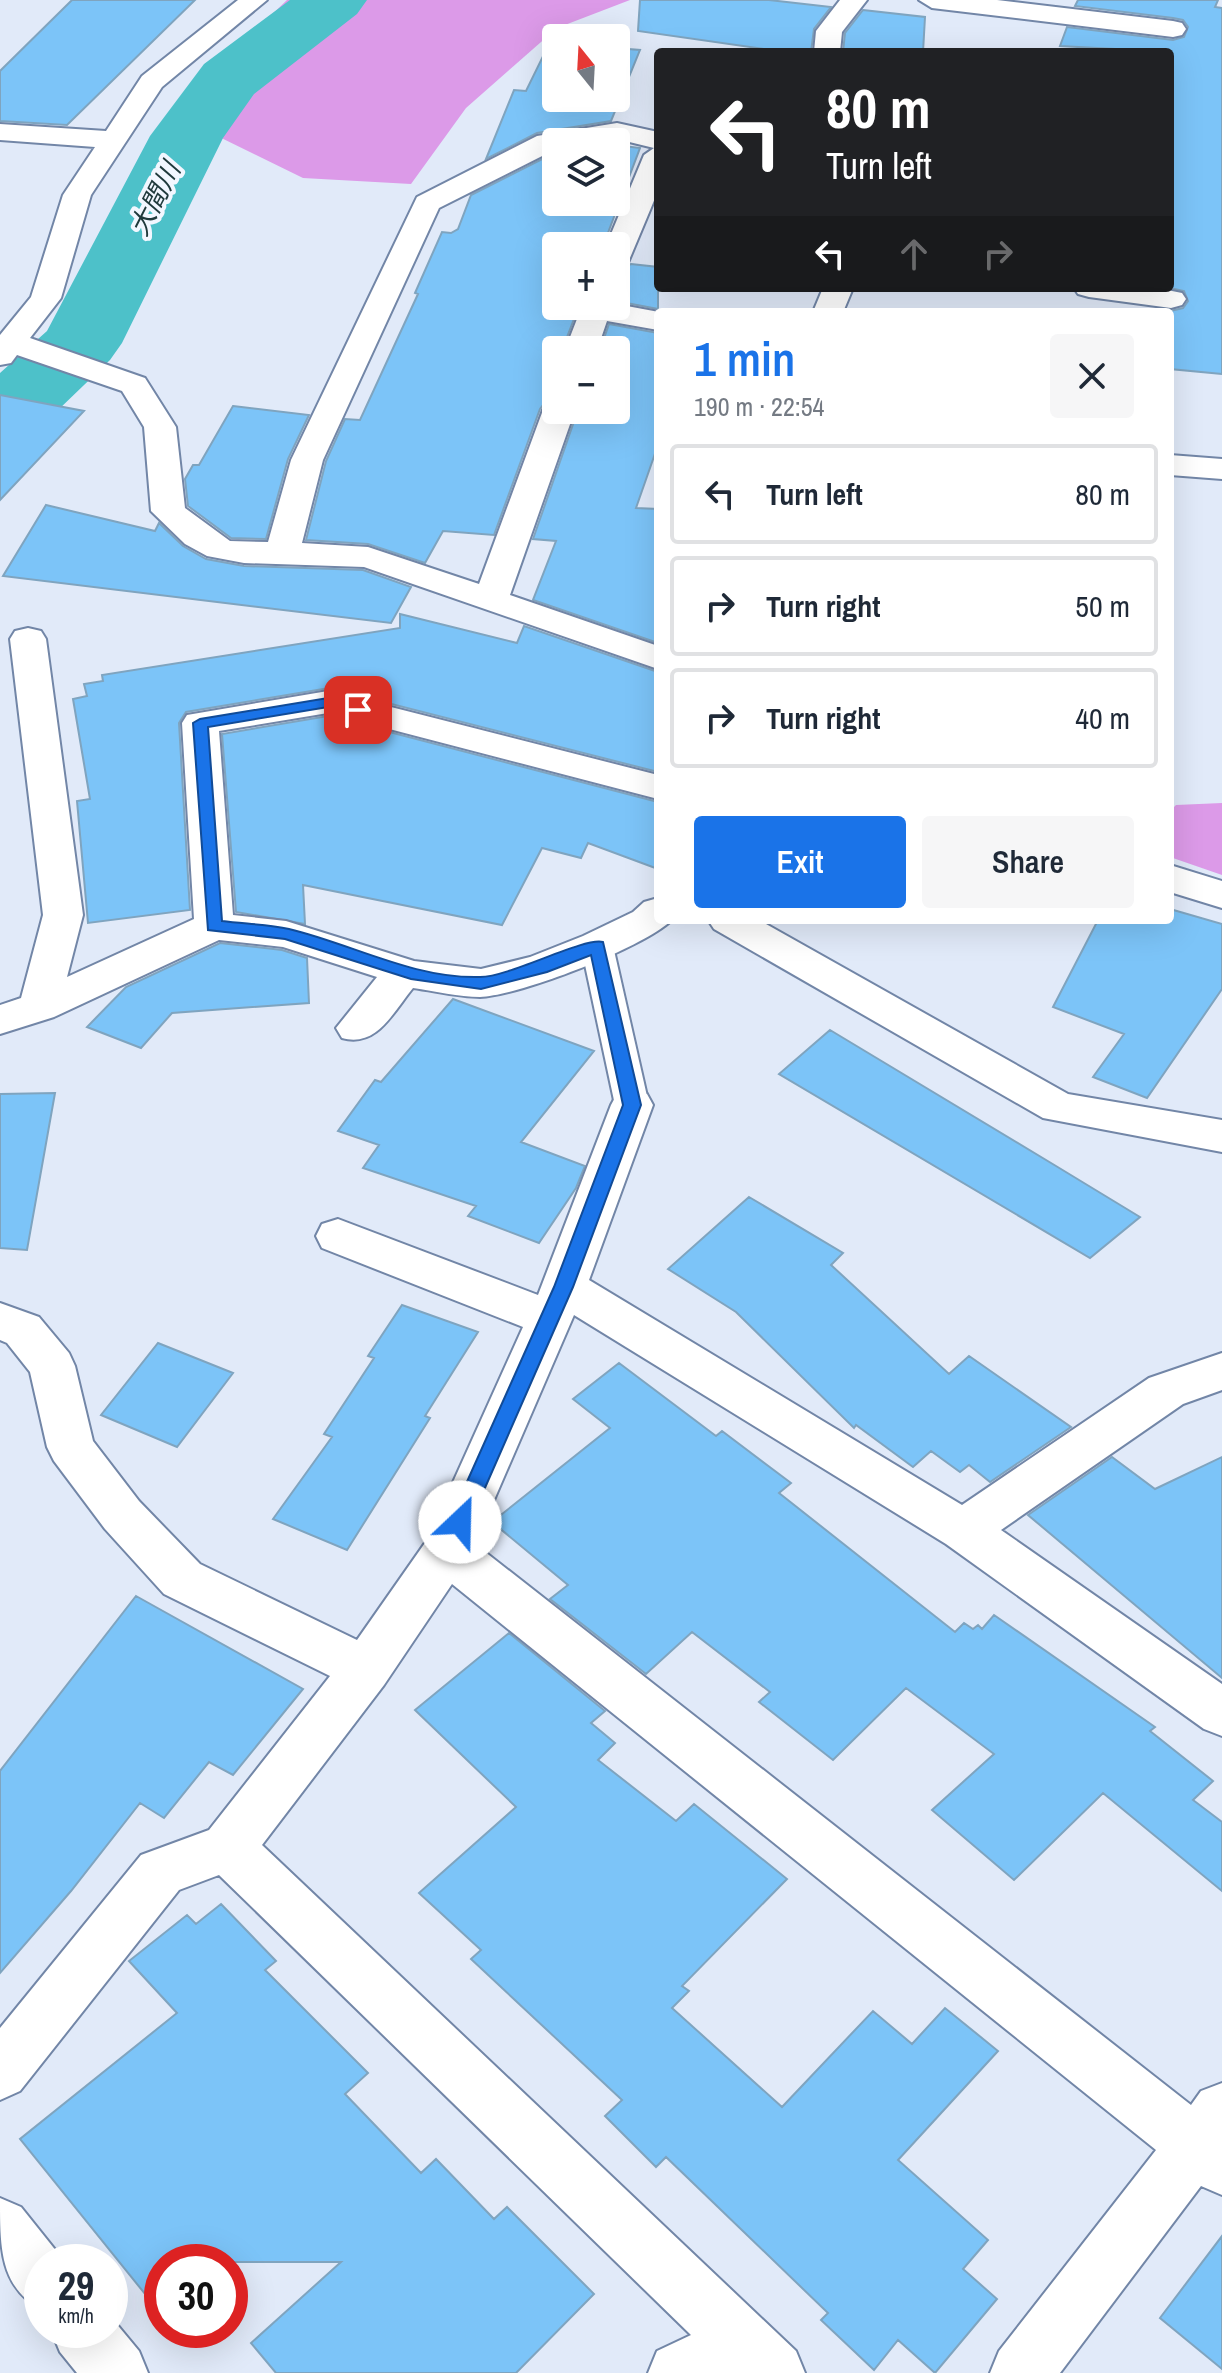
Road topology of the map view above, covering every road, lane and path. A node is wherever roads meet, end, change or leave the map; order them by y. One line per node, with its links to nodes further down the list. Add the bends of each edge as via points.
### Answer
1 (254, 0): 8 (street, via 152,82)
2 (854, 0): 5 (street, via 829,31)
3 (932, 0): 4 (street)
4 (1173, 29)
5 (827, 48)
6 (2, 136): 8 (street)
7 (654, 139): 19 (street, via 617,131 547,142 427,203 307,460)
8 (113, 140): 15 (street, via 77,195 46,298)
9 (654, 165): 10 (street)
10 (627, 232)
11 (1119, 292): 12 (street)
12 (1171, 299)
13 (630, 315): 14 (street)
14 (654, 320)
15 (7, 324): 19 (street, via 64,360 134,385 160,427 168,511 209,548 242,554)
16 (554, 424): 20 (street)
17 (1174, 465): 18 (street)
18 (1222, 469)
19 (283, 552): 20 (street, via 368,557)
20 (490, 601): 22 (street)
21 (28, 639): 31 (street, via 63,915)
22 (654, 657)
23 (654, 786): 28 (street, via 328,702 200,723)
24 (1174, 879): 25 (street)
25 (1222, 895)
26 (654, 915): 29 (street)
27 (735, 924): 35 (street, via 1058,1107)
28 (214, 926): 30 (street, via 286,934); 31 (street)
29 (597, 946): 30 (street, via 481,983); 34 (lane)
30 (404, 972): 33 (street)
31 (39, 1007): 32 (street)
32 (0, 1020)
33 (357, 1028)
34 (632, 1105): 37 (street)
35 (1222, 1136)
36 (338, 1236): 37 (street)
37 (556, 1303): 40 (street); 41 (street)
38 (0, 1321): 42 (street, via 23,1330 52,1366 71,1447 122,1515 182,1579)
39 (1222, 1371): 40 (street, via 1166,1391)
40 (963, 1530): 43 (street)
41 (447, 1551): 42 (street); 46 (street)
42 (366, 1669): 44 (street)
43 (1222, 1713)
44 (228, 1848): 45 (street, via 160,1872); 50 (street)
45 (0, 2072)
46 (1213, 2141): 53 (street)
47 (0, 2228): 48 (street)
48 (24, 2258)
49 (97, 2348): 51 (street)
50 (757, 2358): 52 (street)
51 (117, 2373)
52 (679, 2373)
53 (1021, 2373)

